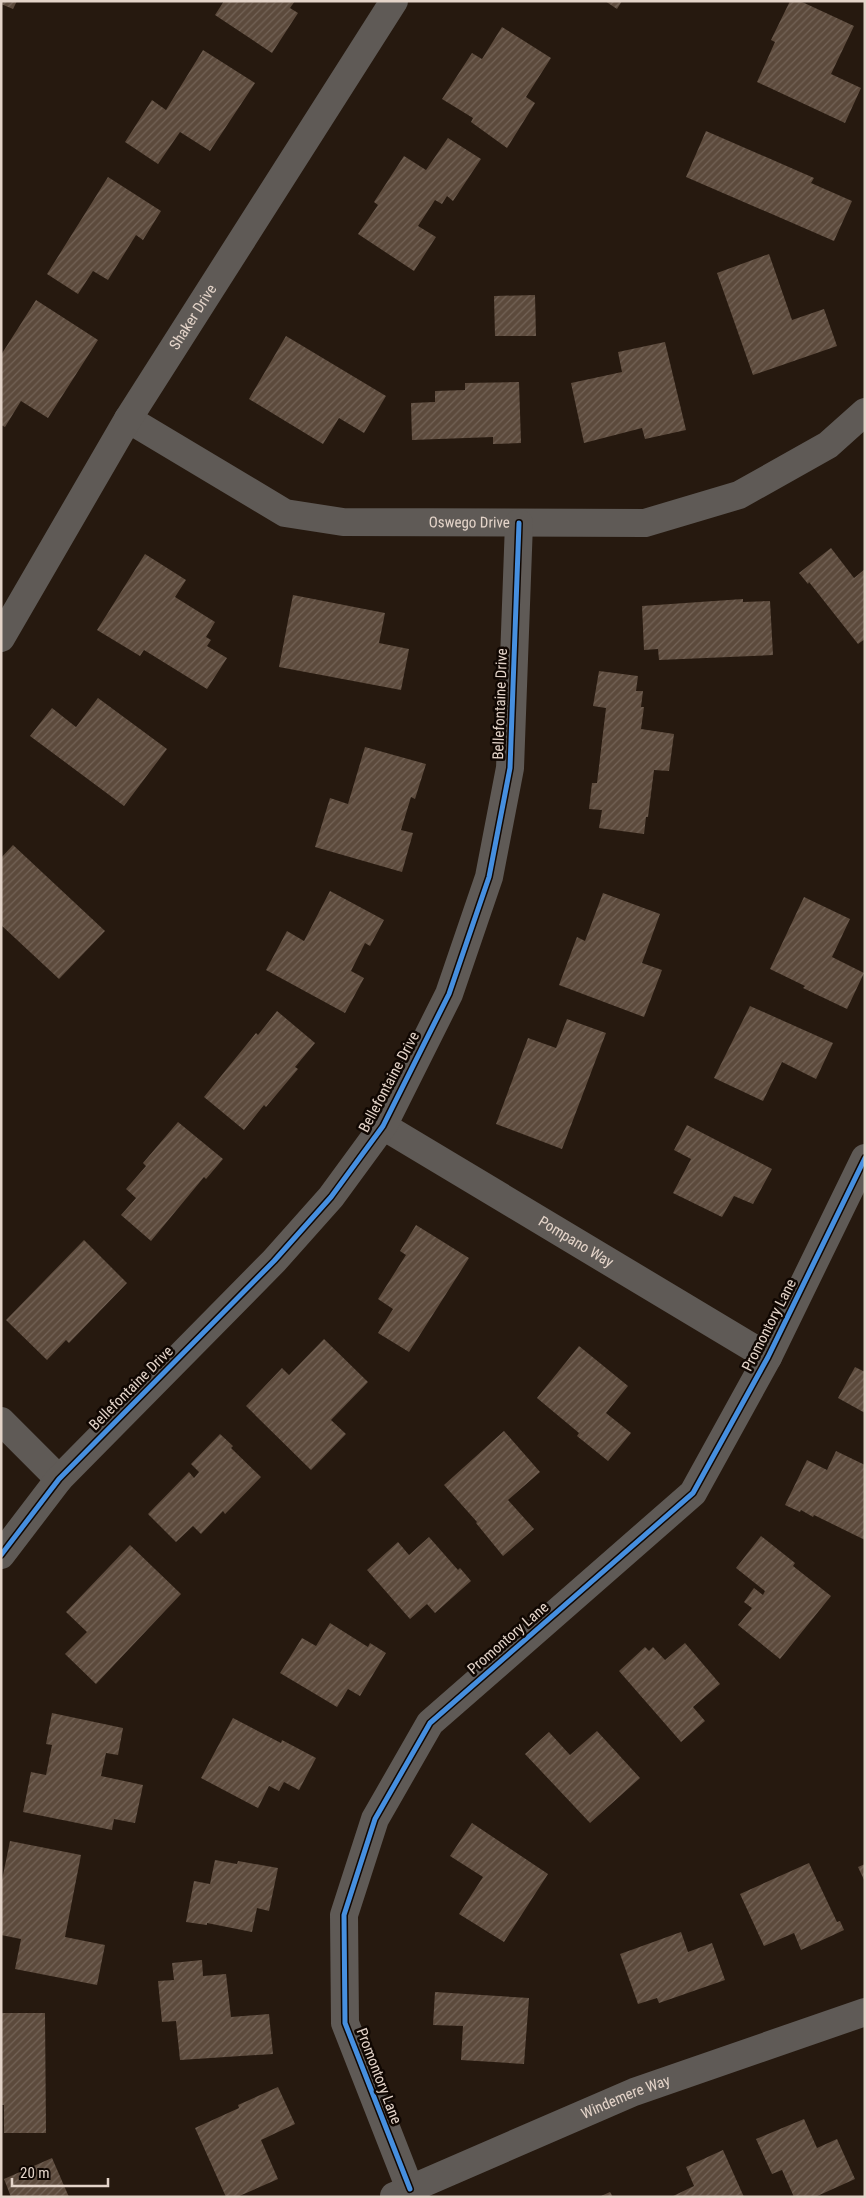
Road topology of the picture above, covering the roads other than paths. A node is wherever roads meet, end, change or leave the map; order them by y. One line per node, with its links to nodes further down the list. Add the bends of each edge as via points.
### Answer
1 (394, 1): 3 (street, Shaker Drive)
2 (865, 412): 4 (street, Oswego Drive, via 828,445 739,495 646,523)
3 (128, 419): 4 (street, Oswego Drive, via 286,512 344,522); 5 (street, Shaker Drive)
4 (519, 523): 6 (street, Bellefontaine Drive, via 510,768 489,877 449,994)
5 (1, 638)
6 (383, 1126): 8 (street, Pompano Way); 10 (street, Bellefontaine Drive, via 331,1197 274,1261)
7 (865, 1158): 8 (street, Promontory Lane)
8 (768, 1357): 13 (street, Promontory Lane, via 693,1493 430,1723 375,1819 344,1915 346,2023)
9 (1, 1421): 10 (street)
10 (59, 1479): 11 (street, Bellefontaine Drive)
11 (1, 1555)
12 (865, 2012): 13 (street, Windemere Way, via 634,2092)
13 (401, 2193)

